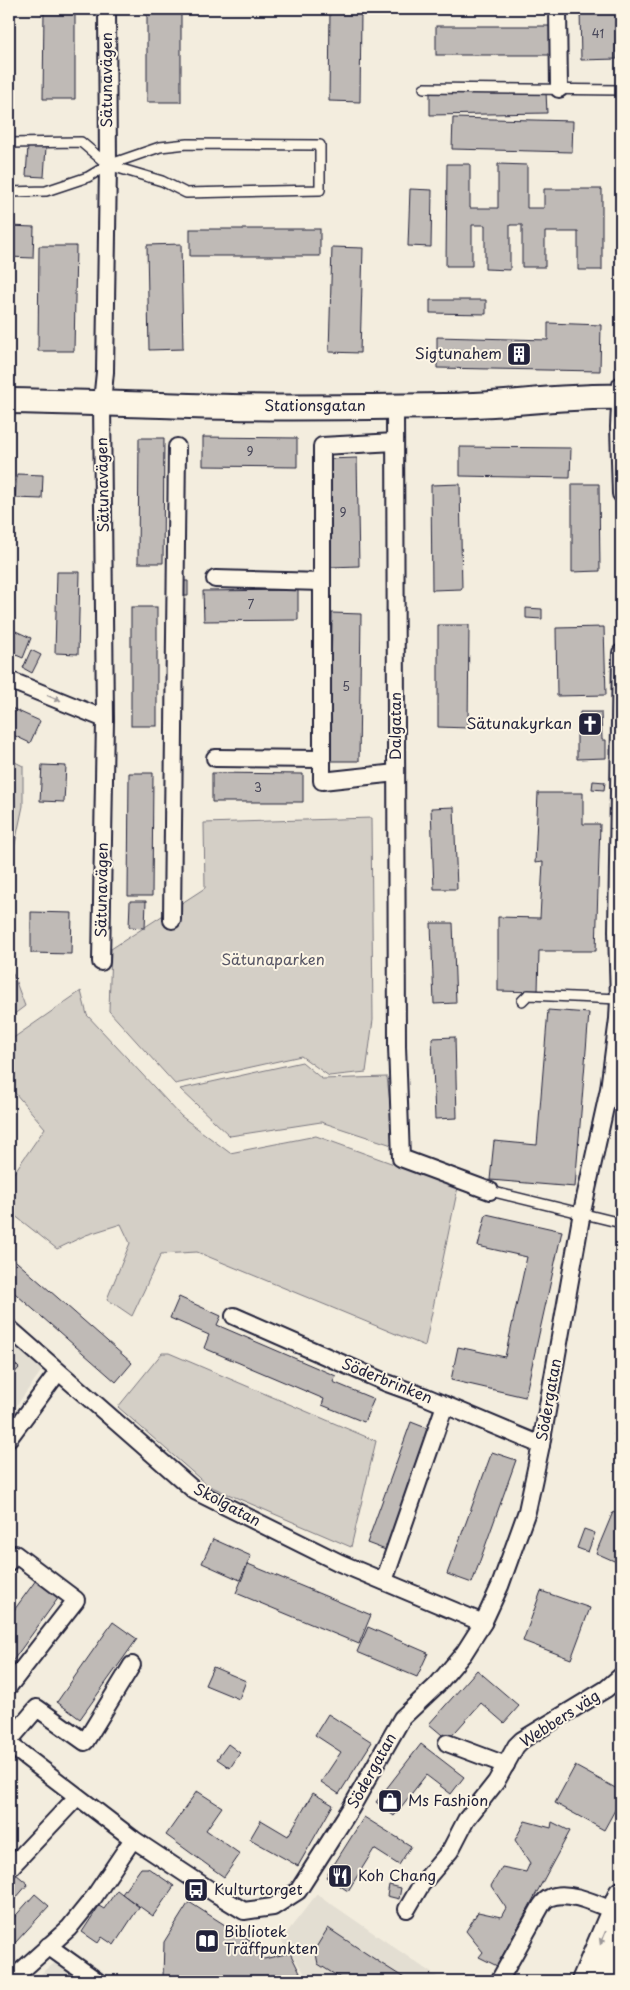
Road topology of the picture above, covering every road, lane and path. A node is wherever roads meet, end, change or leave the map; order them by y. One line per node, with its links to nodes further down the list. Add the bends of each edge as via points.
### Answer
1 (107, 9): 7 (street, Sätunavägen)
2 (558, 9): 4 (street)
3 (424, 88): 4 (lane)
4 (559, 89): 5 (lane)
5 (621, 90)
6 (9, 143): 7 (lane, via 81,142)
7 (108, 165): 7 (lane, via 160,146 320,145 320,190 186,193 162,181); 8 (lane, via 88,177 46,191); 12 (street, Sätunavägen)
8 (9, 192)
9 (621, 384): 10 (street)
10 (621, 397): 13 (street, Stationsgatan, via 586,396 466,406); 16 (street)
11 (9, 401): 12 (street, Stationsgatan)
12 (102, 402): 13 (street, Stationsgatan); 21 (street, Sätunavägen)
13 (395, 407): 14 (street, Dalgatan)
14 (395, 442): 18 (street, via 322,446); 24 (street, Dalgatan)
15 (177, 447): 26 (street)
16 (621, 494)
17 (215, 579): 18 (street)
18 (322, 582): 23 (street)
19 (621, 653): 25 (street, Södergatan)
20 (9, 680): 21 (street, one-way to 21)
21 (105, 719): 27 (street, Sätunavägen)
22 (215, 758): 23 (street)
23 (322, 759): 24 (street, via 322,781)
24 (396, 773): 30 (street, Dalgatan, via 397,1046 401,1158)
25 (619, 884): 28 (street, Södergatan)
26 (172, 920)
27 (101, 962)
28 (618, 999): 29 (lane, via 528,995); 31 (street, Södergatan, via 608,1089)
29 (522, 1001)
30 (490, 1191): 31 (lane)
31 (582, 1212): 32 (lane); 38 (street, Södergatan)
32 (621, 1223)
33 (234, 1316): 36 (street, Söderbrinken)
34 (9, 1328): 35 (street, Skolgatan)
35 (58, 1372): 37 (street); 40 (street, Skolgatan, via 195,1491 340,1563)
36 (445, 1405): 38 (street, Söderbrinken); 40 (street)
37 (9, 1438)
38 (541, 1445): 41 (street, Södergatan, via 527,1511)
39 (9, 1562): 44 (street, via 15,1554 76,1600)
40 (384, 1581): 41 (street, Skolgatan)
41 (483, 1623): 49 (street, Södergatan, via 464,1653 437,1685 402,1718 351,1808 298,1891 273,1907 244,1911)
42 (132, 1665): 45 (street, via 85,1742 37,1708)
43 (621, 1676): 47 (street, Webbers väg, via 606,1689 522,1740)
44 (9, 1686)
45 (9, 1742): 48 (street, Södergatan)
46 (448, 1744): 47 (street)
47 (506, 1765): 52 (street, Webbers väg, via 466,1820 450,1851 421,1885)
48 (77, 1797): 49 (street, Södergatan); 50 (street)
49 (133, 1839): 54 (street, via 94,1897 69,1928)
50 (9, 1869)
51 (619, 1906): 57 (street, via 573,1896 548,1898 540,1906); 58 (street, one-way to 58)
52 (407, 1909)
53 (621, 1944): 59 (street)
54 (48, 1946): 55 (street); 56 (street)
55 (10, 1981)
56 (97, 1981)
57 (499, 1981)
58 (584, 1981)
59 (606, 1981)

